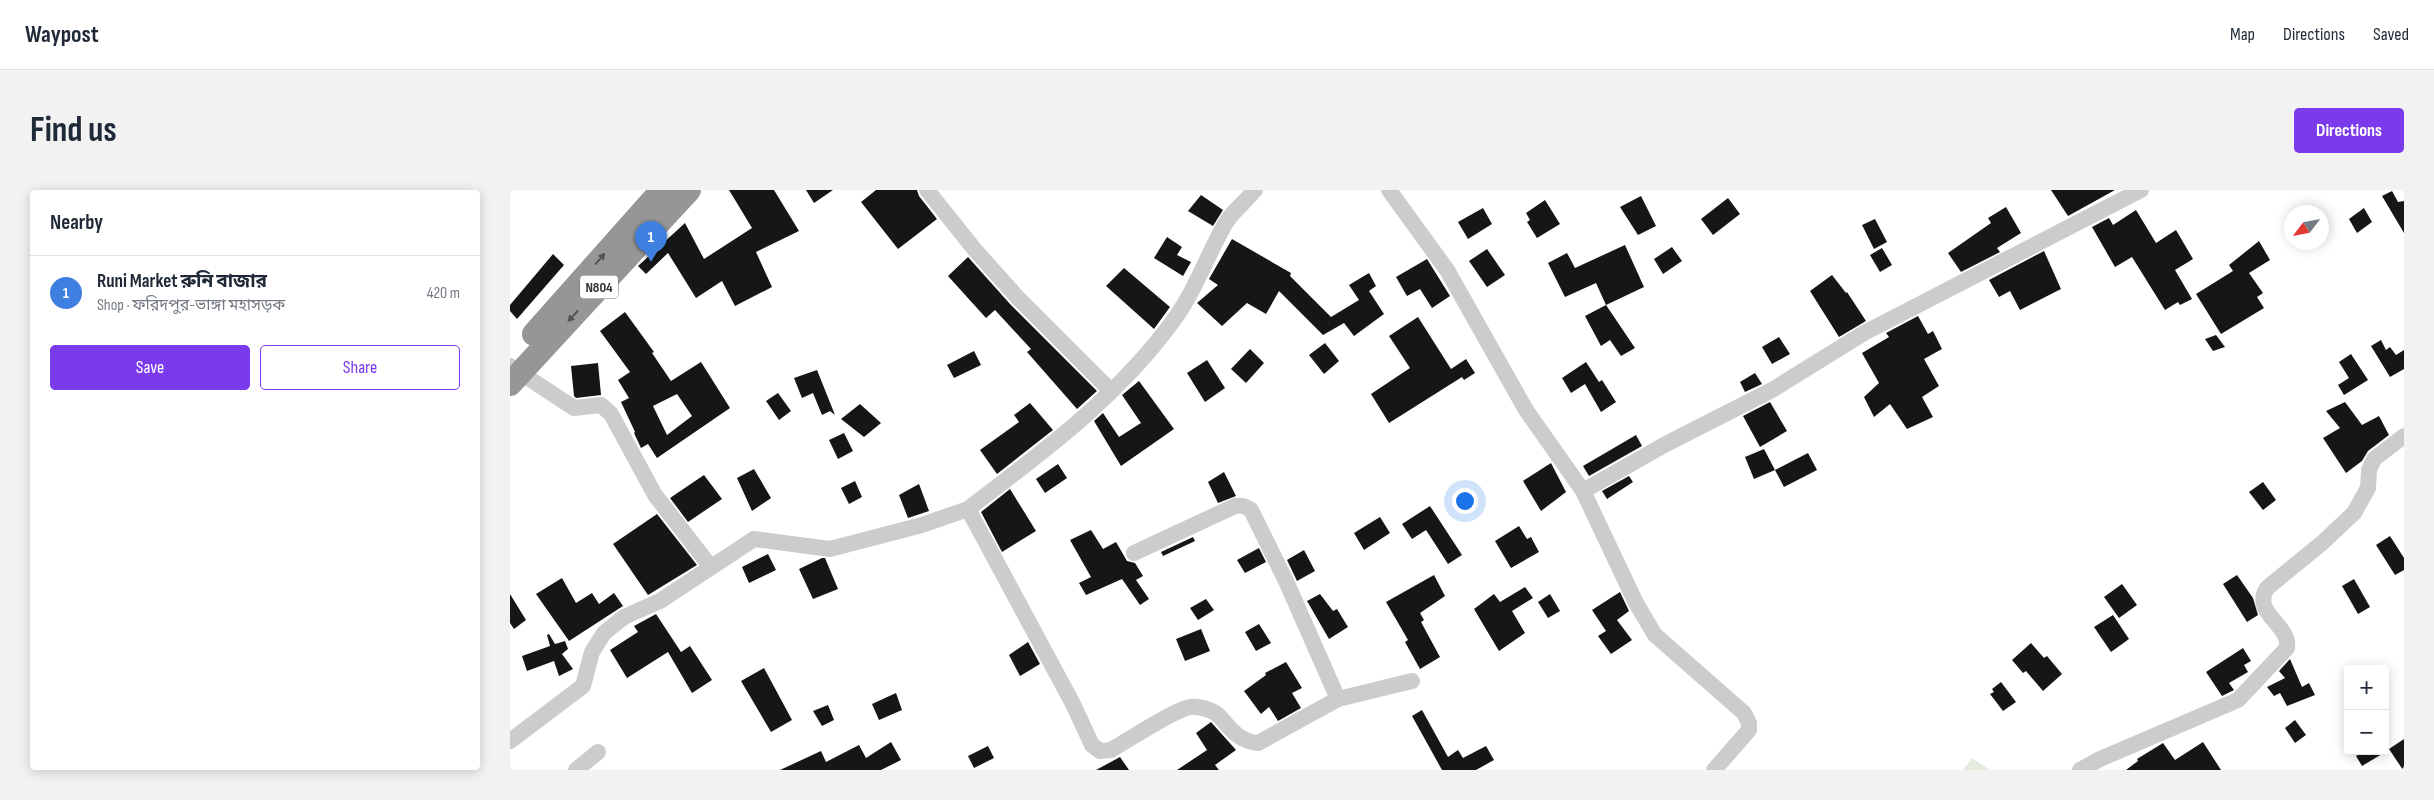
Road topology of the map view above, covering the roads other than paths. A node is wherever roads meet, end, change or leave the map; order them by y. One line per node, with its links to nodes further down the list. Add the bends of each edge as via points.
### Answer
1 (689, 190): 6 (highway, N804)
2 (927, 190): 8 (street, via 1011,290)
3 (1255, 190): 8 (street, via 1226,222 1174,320 1133,370)
4 (1389, 190): 10 (street, via 1448,270 1526,410)
5 (2141, 190): 10 (street, via 1864,333 1772,390)
6 (659, 203): 7 (highway, N804)
7 (513, 371): 13 (street, via 574,408 601,404 611,414 655,495)
8 (1111, 391): 11 (street, via 1058,441)
9 (2404, 436): 20 (street, via 2374,459 2369,470 2368,488 2354,513 2262,595 2261,601 2285,636 2287,648 2238,700)
10 (1583, 491): 19 (street, via 1655,636 1744,713 1749,723 1749,730)
11 (968, 509): 13 (street, via 922,525 830,549 754,539); 15 (street, via 1092,745 1100,751 1111,750 1187,707 1205,708 1220,716 1231,731 1249,742 1258,743)
12 (1134, 553): 15 (street, via 1235,506 1247,507 1286,581)
13 (710, 566): 16 (street, via 660,601 624,616 604,633 592,652 583,686)
14 (1412, 681): 15 (street)
15 (1338, 699)
16 (510, 741)
17 (598, 752): 18 (street)
18 (576, 770)
19 (1714, 770)
20 (2080, 770)

